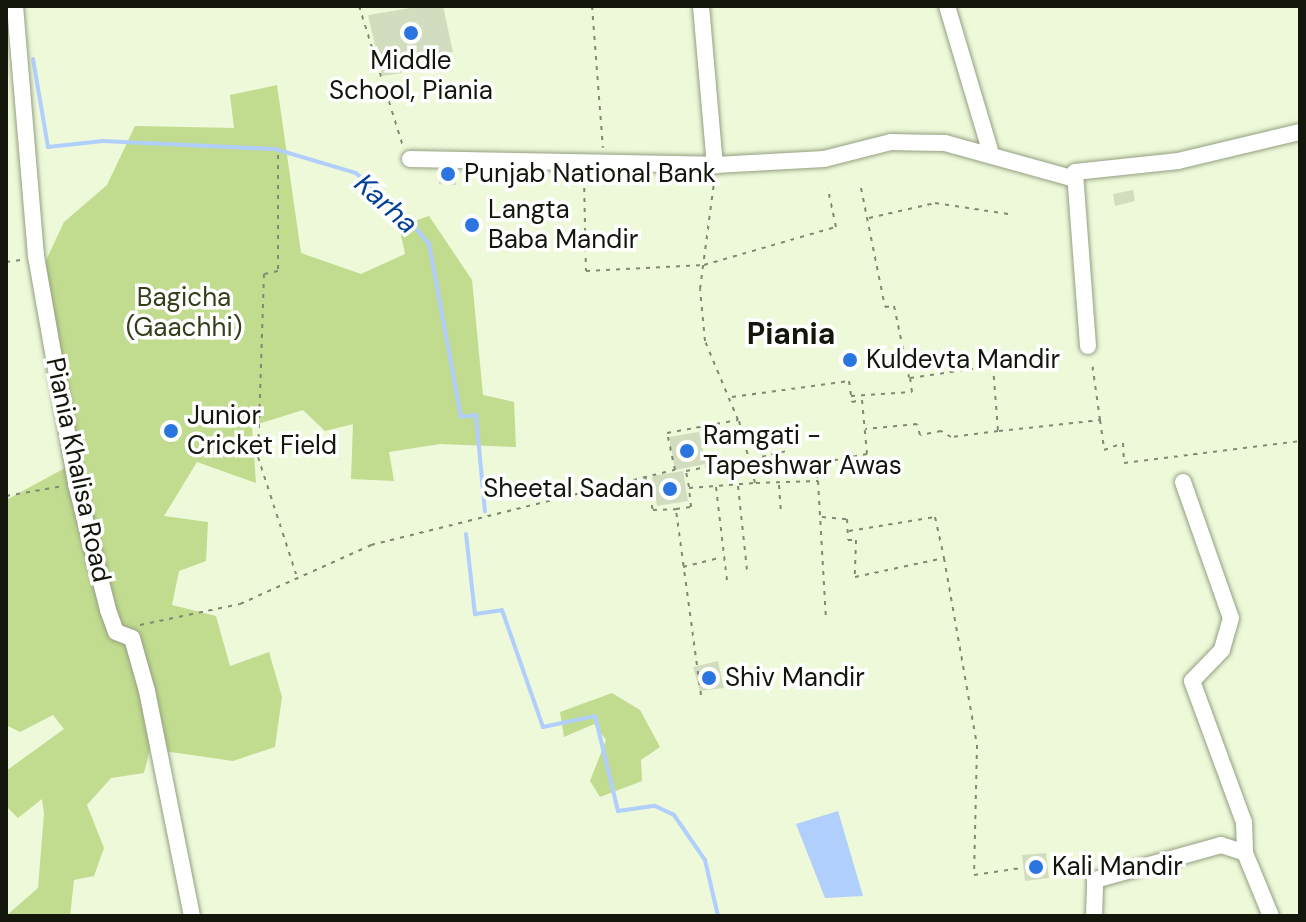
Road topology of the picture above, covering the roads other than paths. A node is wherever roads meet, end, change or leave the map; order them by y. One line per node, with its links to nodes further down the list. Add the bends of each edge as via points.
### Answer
1 (15, 6): 12 (street, Piania Khalisa Road, via 36,256 76,484 116,632 132,638 147,691)
2 (701, 6): 7 (street)
3 (947, 6): 5 (street)
4 (1300, 132): 8 (street, via 1178,161 1075,172)
5 (990, 150): 7 (street, via 891,142 824,159); 8 (street)
6 (410, 159): 7 (street)
7 (715, 165)
8 (1075, 179): 9 (street)
9 (1088, 346)
10 (1183, 482): 11 (street, via 1231,618 1222,650 1192,681 1244,822)
11 (1245, 853): 13 (street, via 1203,847 1106,874 1095,880); 14 (street)
12 (192, 916)
13 (1094, 916)
14 (1271, 916)

